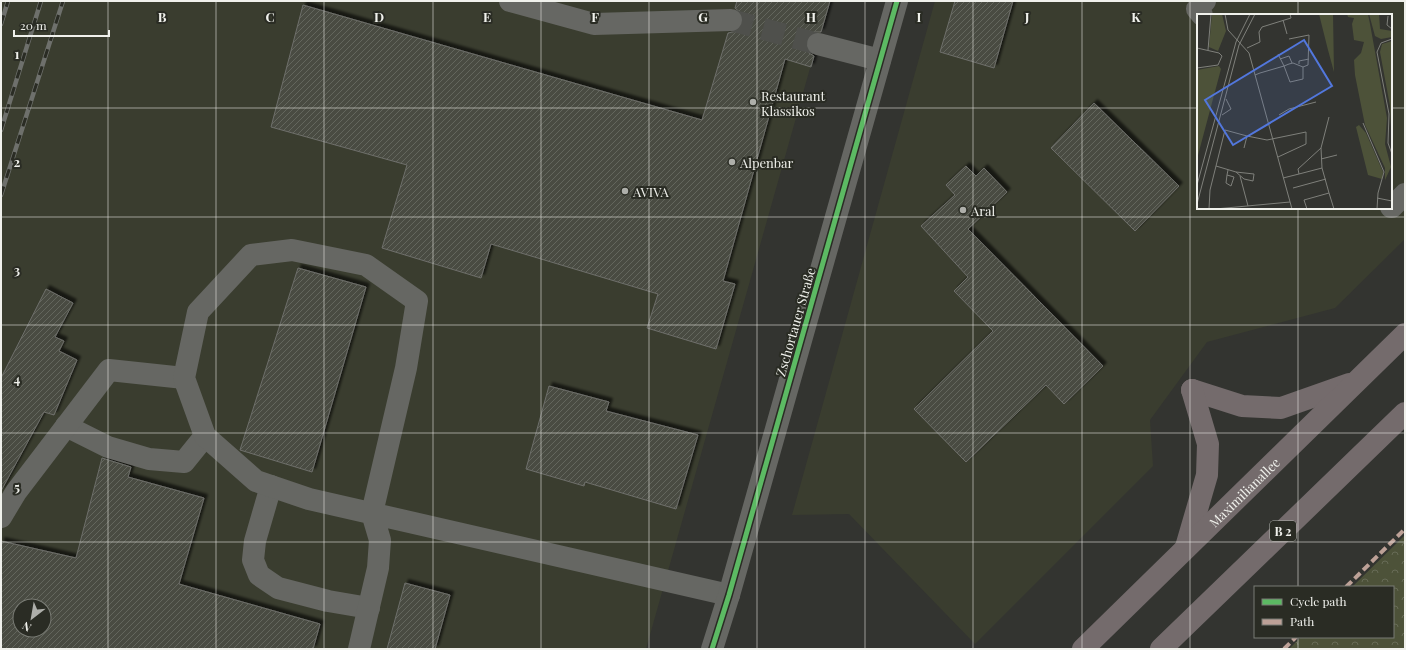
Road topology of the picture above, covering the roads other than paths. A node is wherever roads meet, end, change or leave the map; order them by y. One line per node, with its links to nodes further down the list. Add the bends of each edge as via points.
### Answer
1 (510, 1): 3 (street, via 594,24)
2 (897, 1): 5 (street, Zschortauer Straße)
3 (731, 20)
4 (818, 44): 5 (street)
5 (880, 60): 18 (street, Zschortauer Straße)
6 (1405, 194): 7 (street)
7 (1392, 207)
8 (1405, 334): 10 (highway, Maximilianallee)
9 (184, 378): 12 (street, via 109,370); 13 (street); 15 (street, via 198,312 251,255 292,250 366,265 417,302 406,368)
10 (1356, 381): 17 (highway, Maximilianallee); 17 (highway, via 1281,408 1242,406 1192,390 1208,444 1208,475)
11 (1405, 413): 23 (highway, B 2)
12 (66, 426): 13 (street, via 108,447 149,459 184,462); 16 (street, via 16,492)
13 (205, 436): 14 (street, via 256,481)
14 (271, 486): 15 (street, via 309,499); 19 (street, via 255,541 253,560 259,575 278,588)
15 (372, 513): 18 (street); 19 (street, via 380,540 378,568)
16 (1, 517)
17 (1185, 549): 22 (highway, Maximilianallee)
18 (729, 595): 21 (street, Zschortauer Straße)
19 (369, 608): 20 (street)
20 (359, 649)
21 (712, 649)
22 (1082, 649)
23 (1161, 649)

